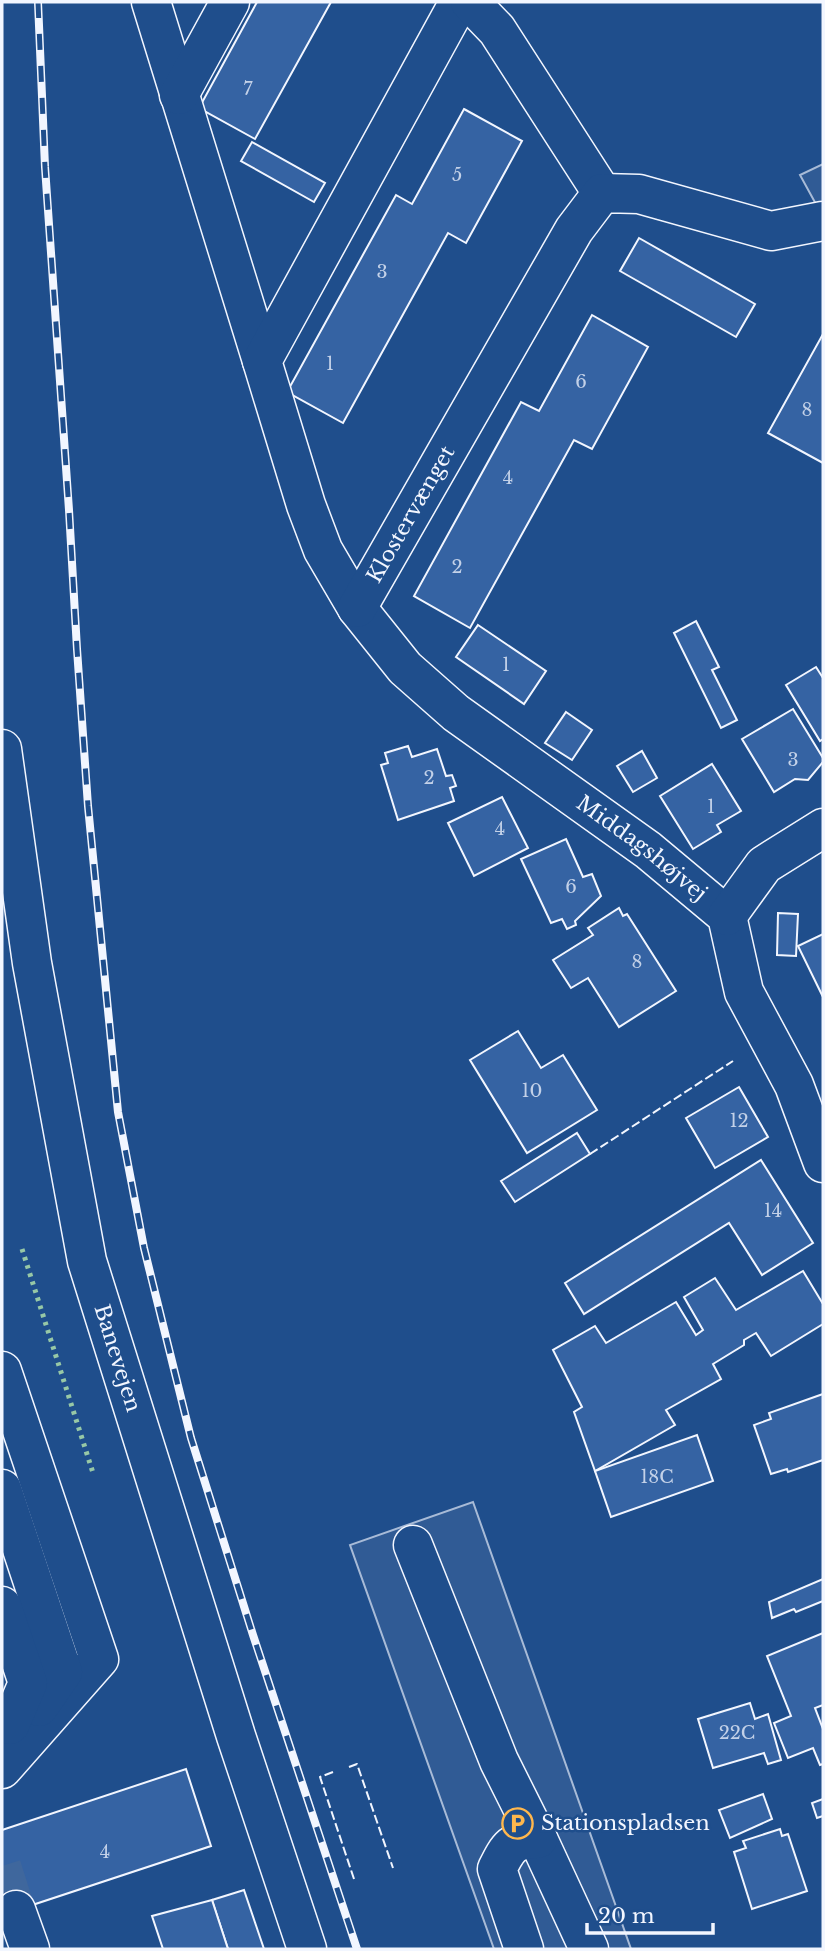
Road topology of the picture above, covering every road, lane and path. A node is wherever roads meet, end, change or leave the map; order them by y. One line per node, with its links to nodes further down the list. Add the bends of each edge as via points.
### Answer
1 (151, 2): 5 (street, Klostervænget)
2 (230, 2): 5 (street)
3 (459, 2): 8 (street)
4 (470, 2): 6 (street, via 497,30)
5 (180, 95): 8 (street, Klostervænget)
6 (602, 193): 7 (street, via 639,194 771,231); 9 (street, Klostervænget, via 574,230)
7 (823, 221)
8 (262, 361): 9 (street, Klostervænget, via 323,550)
9 (357, 608): 12 (street, Middagshøjvej, via 405,668 456,713 648,850)
10 (2, 749): 22 (street, Banevejen, via 32,963 87,1261)
11 (823, 828): 12 (street, via 764,865)
12 (727, 916): 13 (street, Middagshøjvej, via 744,992 794,1084)
13 (823, 1163)
14 (2, 1371): 20 (street, via 99,1659)
15 (2, 1489): 19 (street, via 63,1672)
16 (413, 1545): 21 (street, via 499,1761)
17 (2, 1606): 18 (street, via 28,1683)
18 (2, 1743)
19 (2, 1762)
20 (2, 1769)
21 (538, 1839): 23 (street, via 507,1847 497,1869); 24 (street)
22 (307, 1949)
23 (524, 1949)
24 (589, 1949)

